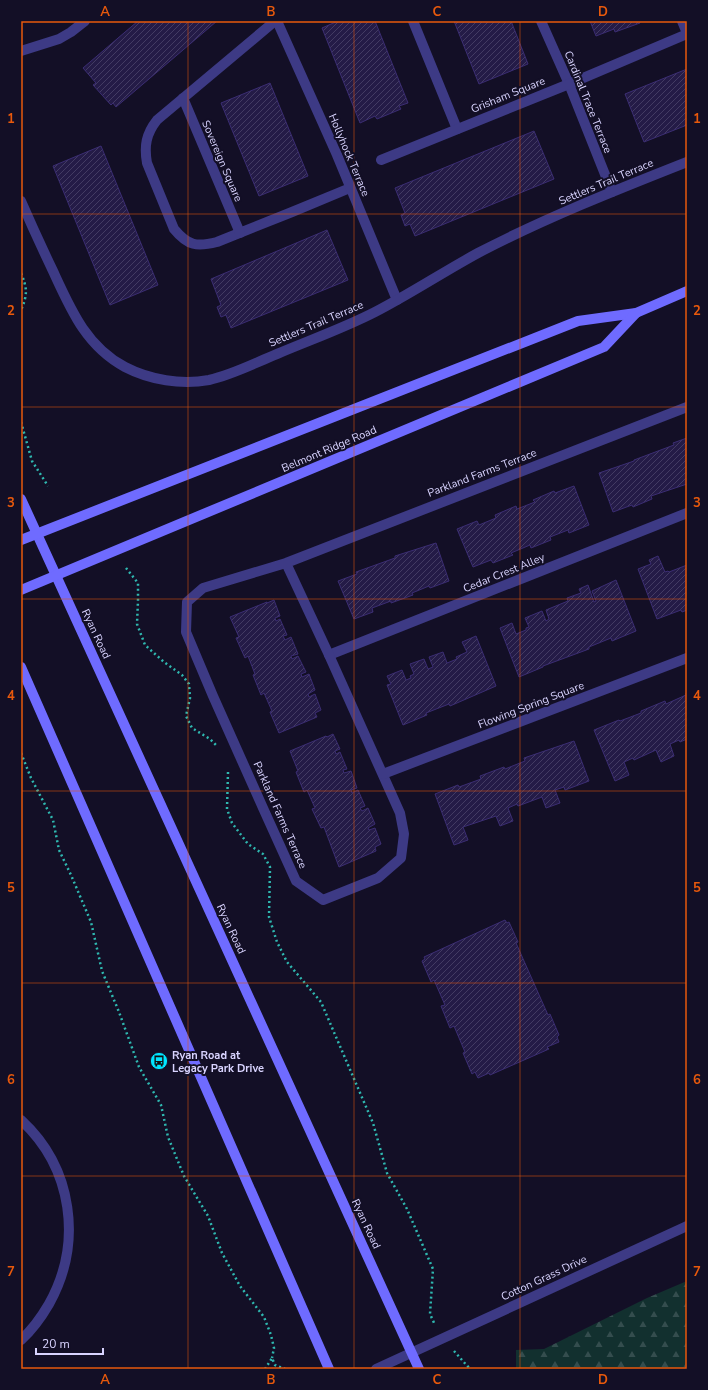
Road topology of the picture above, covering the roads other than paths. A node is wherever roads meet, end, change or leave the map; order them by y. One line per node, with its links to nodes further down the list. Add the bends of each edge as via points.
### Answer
1 (85, 21): 7 (street, via 59,39)
2 (276, 21): 9 (street); 13 (street, Hollyhock Terrace)
3 (413, 21): 10 (street)
4 (541, 21): 8 (street, Cardinal Trace Terrace)
5 (682, 21): 6 (street)
6 (687, 33): 8 (street, Grisham Square)
7 (21, 51)
8 (569, 84): 10 (street, Grisham Square); 14 (street, Cardinal Trace Terrace)
9 (183, 98): 16 (street, Sovereign Square); 16 (street, via 150,128 145,143 148,163 174,229 187,242 200,245 217,242)
10 (457, 128): 11 (street, Grisham Square)
11 (381, 160)
12 (687, 162): 14 (street, Settlers Trail Terrace)
13 (350, 188): 16 (street); 18 (street, Hollyhock Terrace)
14 (612, 192): 18 (street, Settlers Trail Terrace, via 502,241)
15 (21, 201): 18 (street, Settlers Trail Terrace, via 78,324 105,354 126,367 148,376 189,383 211,379 358,321)
16 (240, 233)
17 (687, 292): 19 (main road, Belmont Ridge Road)
18 (397, 300)
19 (636, 313): 23 (main road, Belmont Ridge Road, via 578,321); 26 (main road, Belmont Ridge Road, via 604,347)
20 (687, 407): 25 (street, Parkland Farms Terrace)
21 (21, 499): 23 (main road, Ryan Road)
22 (687, 513): 28 (street, Cedar Crest Alley)
23 (36, 534): 24 (main road, Belmont Ridge Road); 26 (main road, Ryan Road)
24 (21, 540)
25 (286, 563): 28 (street, Parkland Farms Terrace); 31 (street, Parkland Farms Terrace, via 203,588 188,602 186,632 296,880 322,900 378,878 401,858 404,834 400,813)
26 (56, 576): 27 (main road, Belmont Ridge Road); 35 (main road, Ryan Road)
27 (21, 590)
28 (329, 655): 31 (street, Parkland Farms Terrace)
29 (687, 658): 31 (street, Flowing Spring Square)
30 (21, 667): 36 (main road)
31 (383, 774)
32 (21, 1120): 34 (street, via 48,1152 60,1178 67,1205 69,1233 66,1260 57,1289 43,1315)
33 (687, 1226): 35 (street, Cotton Grass Drive)
34 (21, 1340)
35 (411, 1352): 37 (street, Cotton Grass Drive); 38 (main road, Ryan Road)
36 (329, 1369)
37 (376, 1369)
38 (419, 1369)

